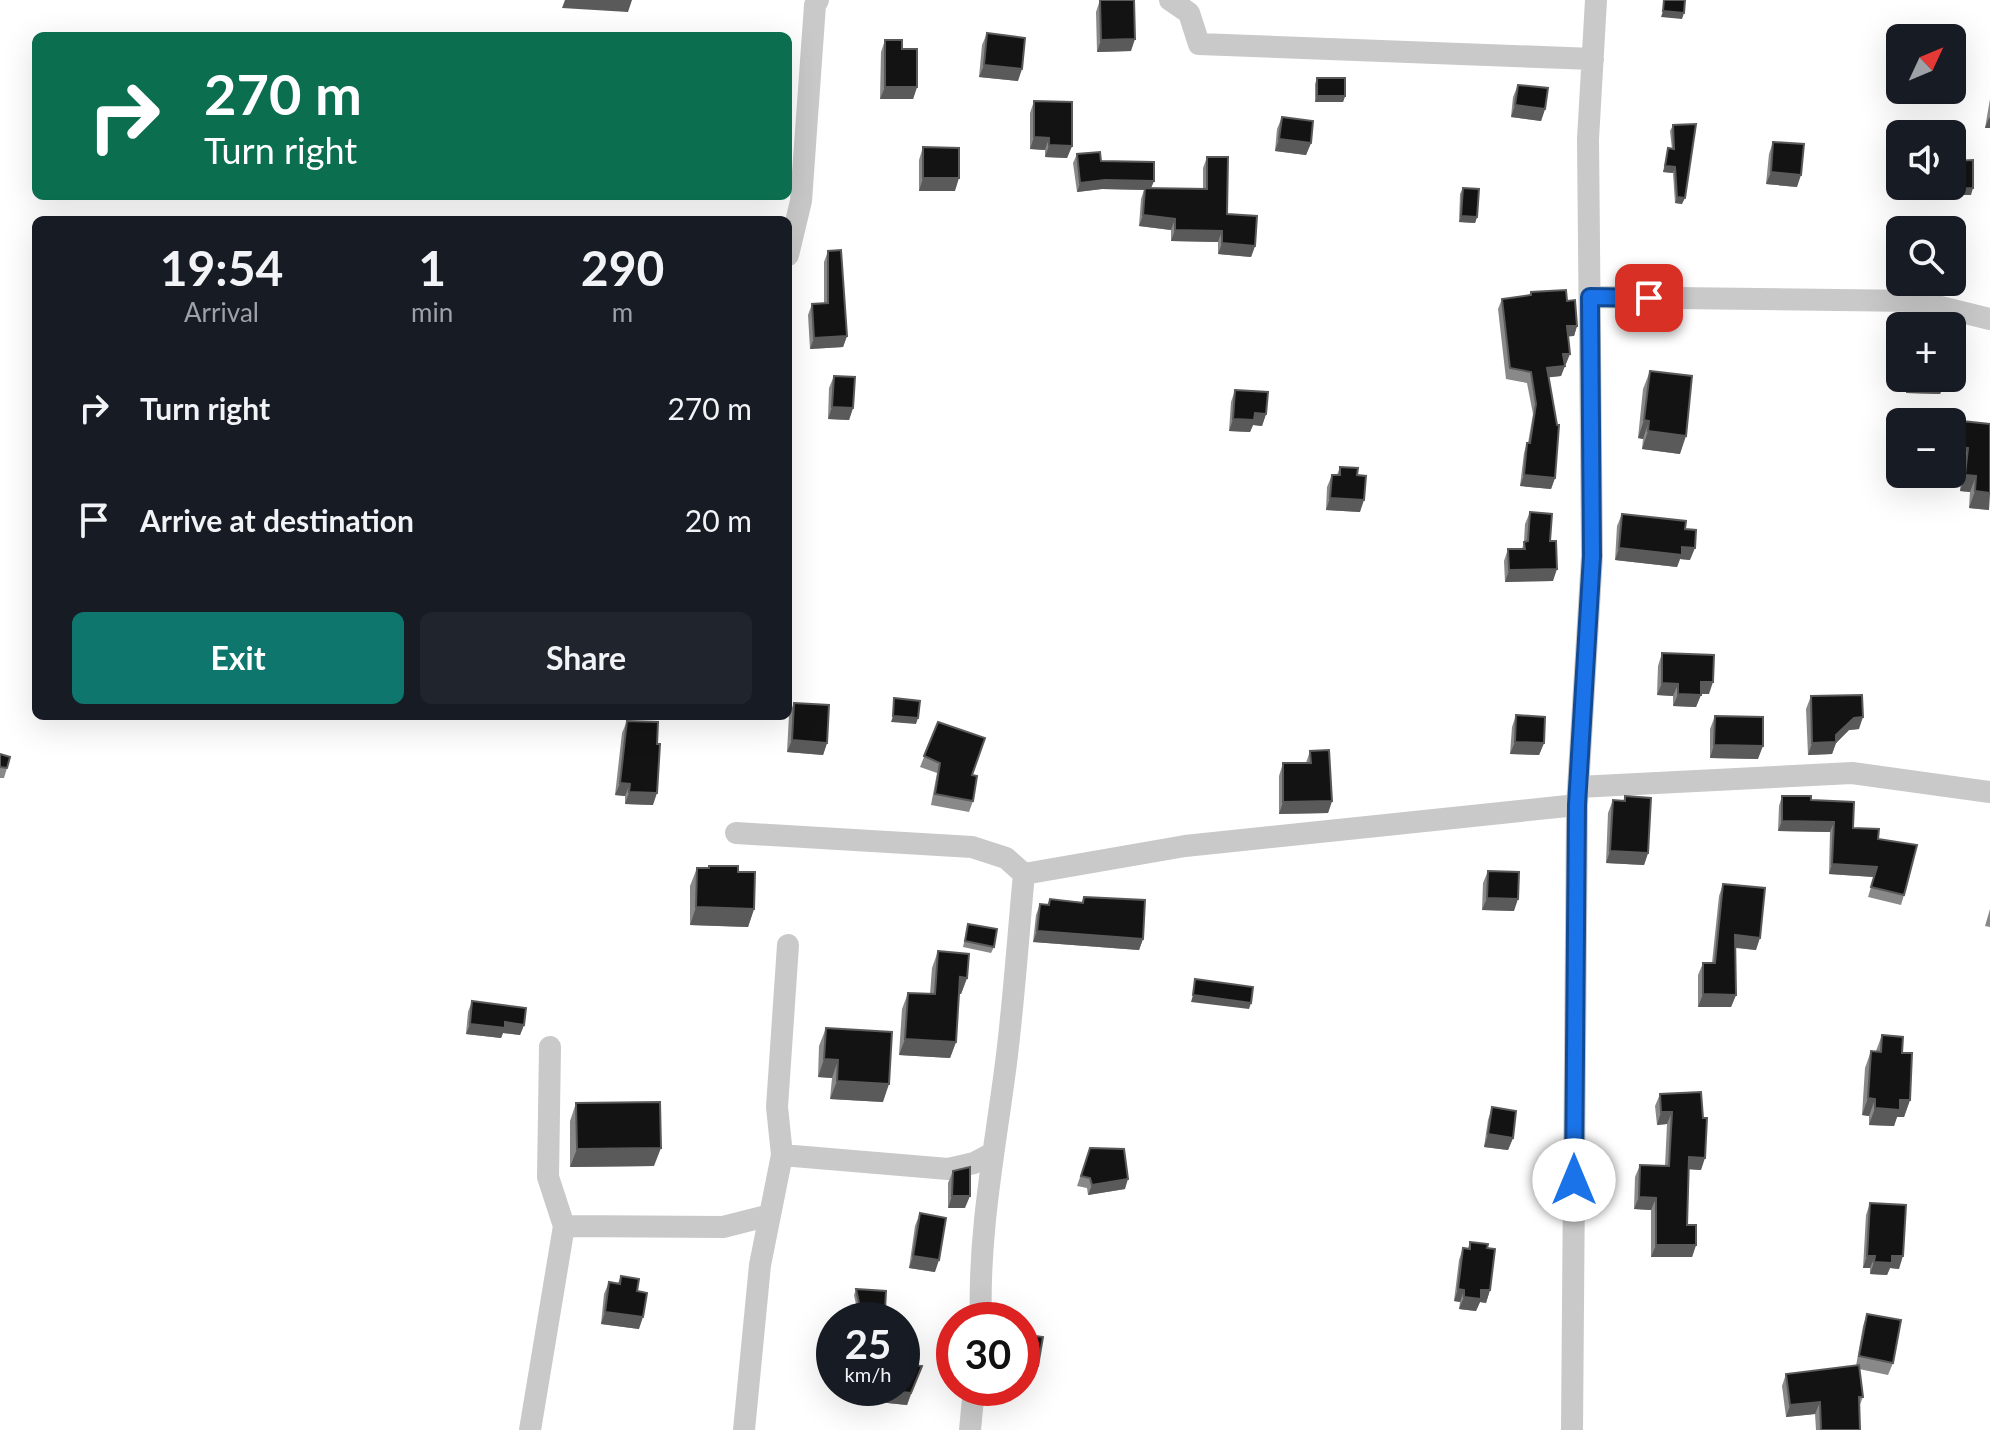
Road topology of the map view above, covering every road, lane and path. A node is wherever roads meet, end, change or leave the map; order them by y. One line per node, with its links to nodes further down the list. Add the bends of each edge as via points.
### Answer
1 (818, 0): 5 (street, via 801,201)
2 (1170, 0): 4 (street, via 1189,13 1199,44)
3 (1596, 0): 4 (street)
4 (1593, 59): 6 (street)
5 (792, 238)
6 (1590, 297): 7 (street, via 1916,301); 9 (street, via 1592,556)
7 (1990, 319)
8 (1990, 792): 9 (street, via 1852,773)
9 (1577, 796): 11 (street, via 1185,846); 23 (street)
10 (736, 833): 11 (street, via 972,847 1006,858)
11 (1024, 874): 14 (street)
12 (788, 945): 15 (street, via 777,1107)
13 (550, 1047): 17 (street, via 548,1177)
14 (993, 1153): 15 (street, via 948,1169); 18 (street, via 982,1228)
15 (782, 1155): 16 (street)
16 (770, 1215): 17 (street, via 723,1227); 21 (street)
17 (564, 1226): 20 (street)
18 (980, 1302)
19 (972, 1406): 22 (street)
20 (530, 1430)
21 (744, 1430)
22 (970, 1430)
23 (1572, 1430)

